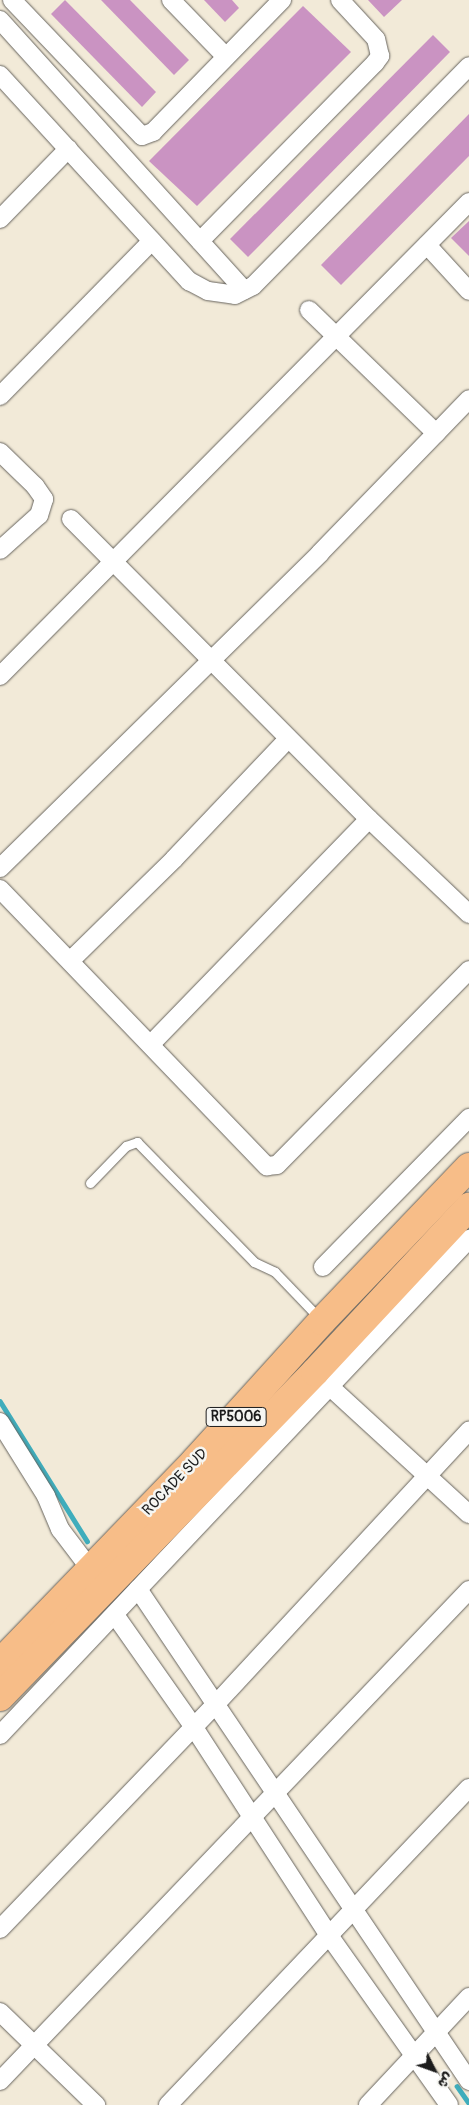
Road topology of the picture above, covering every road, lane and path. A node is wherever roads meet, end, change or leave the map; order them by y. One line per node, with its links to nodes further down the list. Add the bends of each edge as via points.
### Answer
1 (171, 0): 6 (street)
2 (282, 0): 6 (street)
3 (340, 0): 13 (street, via 376,39 380,56)
4 (14, 1): 6 (street, via 142,136 152,132)
5 (0, 20): 13 (street)
6 (226, 58)
7 (469, 66): 15 (street, via 253,286)
8 (0, 75): 9 (street)
9 (68, 149): 11 (street); 12 (street)
10 (469, 202): 14 (street)
11 (1, 217)
12 (152, 241): 15 (street, via 189,281 208,292 235,295); 19 (street)
13 (200, 241): 15 (street)
14 (427, 245): 16 (street); 18 (street)
15 (244, 290)
16 (469, 291)
17 (309, 310): 18 (street)
18 (335, 335): 21 (street); 25 (street)
19 (0, 396)
20 (469, 399): 21 (street)
21 (436, 433): 26 (street)
22 (0, 452): 24 (street, via 35,486 44,500 39,515)
23 (71, 519): 25 (street)
24 (0, 550)
25 (114, 564): 26 (street); 27 (street)
26 (212, 660): 28 (street); 30 (street)
27 (0, 676)
28 (288, 739): 29 (street); 33 (street, via 174,859)
29 (369, 819): 32 (street); 35 (street)
30 (0, 868)
31 (0, 890): 33 (street)
32 (469, 914)
33 (70, 961): 35 (street)
34 (469, 970): 35 (street, via 276,1165 267,1166 258,1160)
35 (151, 1044)
36 (469, 1118): 41 (street)
37 (469, 1168): 42 (highway, ROCADE SUD / RP5006)
38 (90, 1183): 42 (lane, via 126,1146 137,1142 254,1262 275,1272)
39 (469, 1207): 53 (highway, ROCADE SUD / RP5006, via 315,1372)
40 (469, 1239): 43 (street)
41 (323, 1267)
42 (322, 1321): 48 (highway, ROCADE SUD / RP5006, via 196,1461)
43 (328, 1385): 46 (street); 49 (street)
44 (0, 1422): 48 (street, via 46,1496 60,1529)
45 (469, 1432): 46 (street)
46 (429, 1474): 47 (street); 54 (street)
47 (469, 1514)
48 (91, 1570): 52 (highway, ROCADE SUD / RP5006)
49 (138, 1589): 51 (street); 54 (street)
50 (469, 1590): 58 (street)
51 (114, 1615): 55 (street); 56 (street)
52 (0, 1663)
53 (0, 1697)
54 (215, 1705): 55 (street); 58 (street)
55 (192, 1726): 59 (street); 61 (street)
56 (0, 1735)
57 (469, 1788): 60 (street)
58 (276, 1794): 59 (street); 60 (street)
59 (251, 1817): 62 (street); 66 (street)
60 (353, 1909): 62 (street); 65 (street)
61 (0, 1929)
62 (328, 1934): 67 (street); 71 (street)
63 (469, 1997): 65 (street)
64 (0, 2012): 66 (street)
65 (436, 2032): 67 (street); 69 (street)
66 (35, 2045): 68 (street); 70 (street)
67 (412, 2057): 72 (street); 73 (street)
68 (0, 2081)
69 (469, 2081)
70 (96, 2105)
71 (168, 2105)
72 (368, 2105)
73 (449, 2105)

